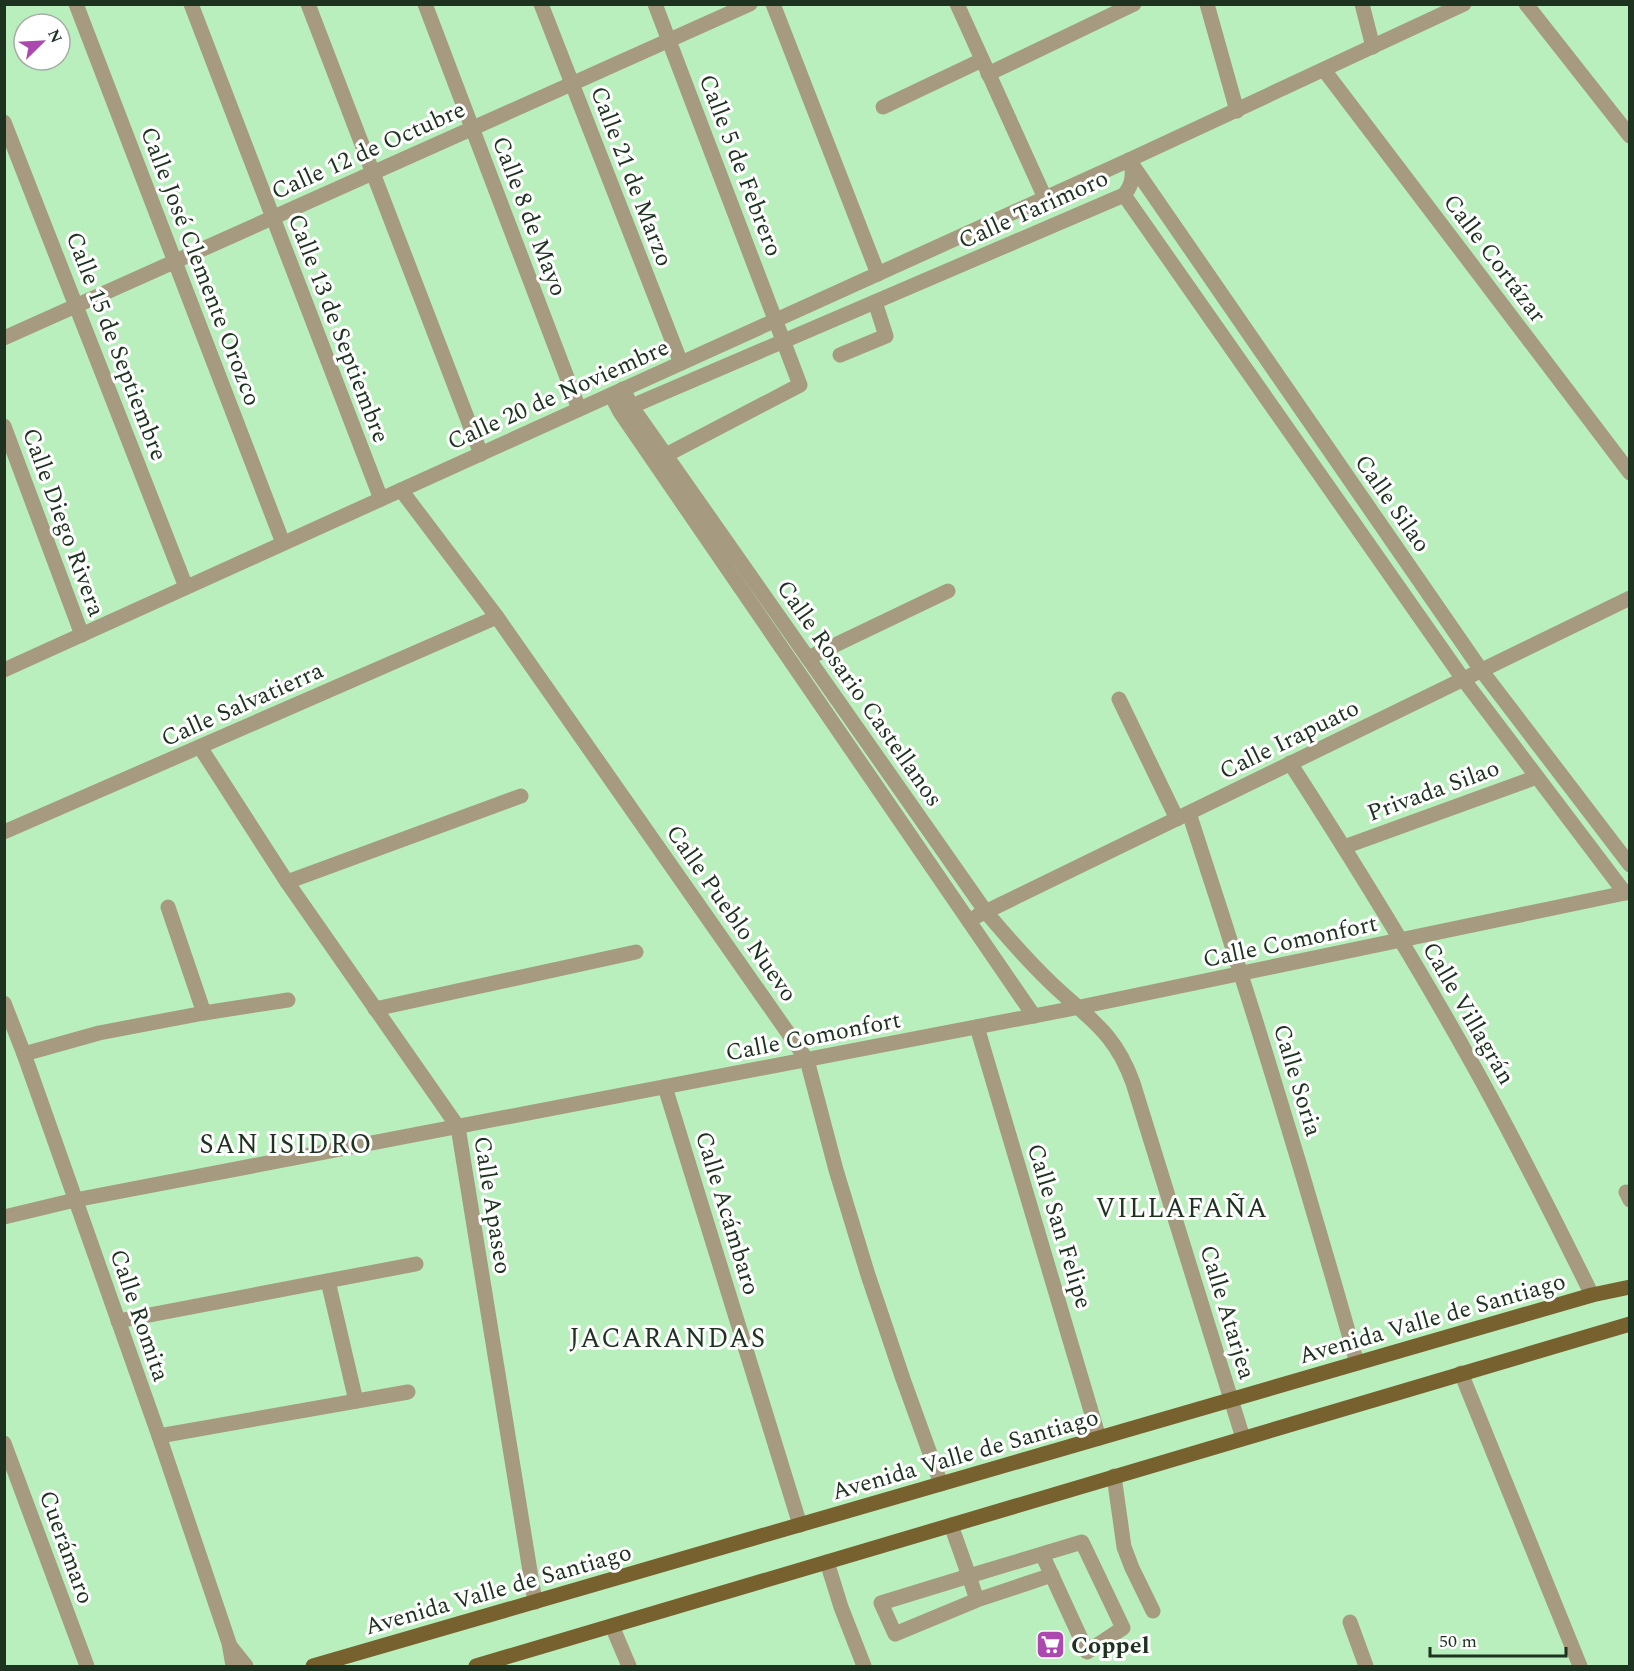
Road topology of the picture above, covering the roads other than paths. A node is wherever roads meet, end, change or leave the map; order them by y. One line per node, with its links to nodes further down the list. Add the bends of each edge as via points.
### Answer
1 (76, 4): 31 (street, Calle José Clemente Orozco)
2 (190, 4): 30 (street, Calle 13 de Septiembre)
3 (308, 4): 27 (street)
4 (425, 4): 24 (street, Calle 8 de Mayo)
5 (541, 4): 20 (street, Calle 21 de Marzo)
6 (655, 4): 15 (street, Calle 5 de Febrero)
7 (750, 4): 15 (street, Calle 12 de Octubre)
8 (773, 4): 32 (street)
9 (957, 4): 17 (street)
10 (1134, 4): 19 (street)
11 (1207, 4): 22 (street)
12 (1362, 4): 16 (street)
13 (1464, 4): 16 (street, Calle Tarimoro)
14 (1526, 4): 25 (street)
15 (669, 40): 20 (street, Calle 12 de Octubre); 35 (street, Calle 5 de Febrero)
16 (1373, 47): 18 (street, Calle Tarimoro)
17 (982, 60): 19 (street); 21 (street)
18 (1324, 70): 22 (street, Calle Tarimoro); 46 (street, Calle Cortázar)
19 (988, 74): 29 (street)
20 (572, 84): 24 (street, Calle 12 de Octubre); 39 (street, Calle 21 de Marzo)
21 (883, 106)
22 (1237, 111): 26 (street, Calle Tarimoro)
23 (4, 122): 34 (street, Calle 15 de Septiembre)
24 (472, 128): 27 (street, Calle 12 de Octubre); 41 (street, Calle 8 de Mayo)
25 (1629, 136)
26 (1129, 160): 28 (street, Calle Tarimoro, via 1133,175); 29 (street, Calle 20 de Noviembre); 57 (street, Calle Silao)
27 (373, 172): 30 (street, Calle 12 de Octubre); 44 (street)
28 (1124, 195): 33 (street, Calle Tarimoro); 58 (street, Calle Silao)
29 (1045, 198): 32 (street, Calle 20 de Noviembre)
30 (272, 217): 31 (street, Calle 12 de Octubre); 48 (street, Calle 13 de Septiembre)
31 (175, 262): 34 (street, Calle 12 de Octubre); 49 (street, Calle José Clemente Orozco)
32 (878, 274): 35 (street, Calle 20 de Noviembre)
33 (875, 302): 37 (street, Calle Tarimoro); 38 (street, via 886,336)
34 (77, 306): 36 (street, Calle 12 de Octubre); 50 (street, Calle 15 de Septiembre)
35 (775, 319): 37 (street, Calle 5 de Febrero); 39 (street, Calle 20 de Noviembre)
36 (4, 339)
37 (784, 341): 42 (street, Calle Tarimoro); 45 (street, Calle 5 de Febrero, via 800,385)
38 (840, 355)
39 (681, 363): 40 (street, Calle 20 de Noviembre)
40 (617, 392): 41 (street, Calle 20 de Noviembre); 42 (street, Calle Rosario Castellanos)
41 (579, 409): 44 (street, Calle 20 de Noviembre)
42 (626, 409): 45 (street, Calle Rosario Castellanos); 72 (street, Calle Rosario Castellanos)
43 (4, 426): 54 (street, Calle Diego Rivera)
44 (481, 454): 47 (street, Calle 20 de Noviembre)
45 (666, 455): 55 (street, Calle Rosario Castellanos)
46 (1629, 473)
47 (401, 490): 48 (street, Calle 20 de Noviembre); 53 (street, Calle Pueblo Nuevo)
48 (381, 499): 49 (street, Calle 20 de Noviembre)
49 (283, 543): 50 (street, Calle 20 de Noviembre)
50 (186, 587): 54 (street, Calle 20 de Noviembre)
51 (948, 591): 55 (street)
52 (1628, 601): 57 (street, Calle Irapuato)
53 (497, 617): 60 (street, Calle Salvatierra); 84 (street, Calle Pueblo Nuevo)
54 (82, 635): 56 (street, Calle 20 de Noviembre)
55 (808, 658): 71 (street, Calle Rosario Castellanos)
56 (4, 669)
57 (1481, 670): 58 (street, Calle Irapuato); 67 (street, Calle Silao)
58 (1463, 679): 61 (street, Calle Irapuato); 62 (street, Calle Silao)
59 (1119, 699): 64 (street, Calle Soria)
60 (200, 747): 65 (street, Calle Salvatierra); 68 (street, Calle Apaseo)
61 (1290, 763): 64 (street, Calle Irapuato); 66 (street, Calle Villagrán)
62 (1537, 777): 66 (street, Privada Silao); 69 (street, Calle Silao)
63 (521, 796): 68 (street)
64 (1183, 816): 71 (street, Calle Irapuato); 75 (street, Calle Soria)
65 (4, 832)
66 (1344, 847): 73 (street, Calle Villagrán)
67 (1629, 865)
68 (287, 882): 79 (street, Calle Apaseo)
69 (1627, 892): 73 (street, Calle Comonfort)
70 (168, 907): 80 (street)
71 (986, 912): 72 (street, Calle Irapuato); 78 (street, Calle Rosario Castellanos, via 1030,962)
72 (969, 920): 81 (street, Calle Rosario Castellanos)
73 (1402, 940): 75 (street, Calle Comonfort); 92 (street, Calle Villagrán, via 1532,1174)
74 (636, 952): 79 (street)
75 (1242, 974): 78 (street, Calle Comonfort); 95 (street, Calle Soria)
76 (288, 1000): 80 (street)
77 (4, 1003): 83 (street, Calle Romita)
78 (1080, 1007): 81 (street, Calle Comonfort); 98 (street, Calle Atarjea, via 1107,1033 1127,1065)
79 (375, 1009): 86 (street, Calle Apaseo)
80 (204, 1012): 83 (street, via 99,1033)
81 (1034, 1016): 82 (street, Calle Comonfort)
82 (977, 1027): 84 (street, Calle Comonfort); 101 (street, Calle San Felipe)
83 (24, 1054): 87 (street, Calle Romita)
84 (807, 1060): 85 (street, Calle Comonfort); 105 (street, Calle Pueblo Nuevo, via 868,1275)
85 (665, 1087): 86 (street, Calle Comonfort); 106 (street, Calle Acámbaro)
86 (458, 1127): 87 (street, Calle Comonfort); 113 (street, Calle Apaseo)
87 (75, 1200): 88 (street, Calle Comonfort); 93 (street, Calle Romita)
88 (4, 1217)
89 (416, 1264): 90 (street)
90 (328, 1281): 93 (street); 99 (street)
91 (1629, 1287): 92 (main road, Avenida Valle de Santiago)
92 (1592, 1295): 95 (main road, Avenida Valle de Santiago)
93 (118, 1321): 100 (street, Calle Romita)
94 (1629, 1324): 96 (main road)
95 (1357, 1363): 98 (main road, Avenida Valle de Santiago)
96 (1461, 1373): 102 (main road); 126 (street)
97 (408, 1392): 99 (street)
98 (1231, 1400): 101 (main road, Avenida Valle de Santiago); 102 (street, Calle Atarjea)
99 (356, 1401): 100 (street)
100 (159, 1436): 117 (street, Calle Romita)
101 (1099, 1438): 105 (main road, Avenida Valle de Santiago)
102 (1243, 1438): 104 (main road)
103 (4, 1443): 118 (street, Cuerámaro)
104 (1114, 1476): 107 (main road); 114 (street, via 1124,1547)
105 (941, 1484): 106 (main road, Avenida Valle de Santiago)
106 (800, 1525): 113 (main road, Avenida Valle de Santiago)
107 (951, 1525): 109 (main road); 110 (street)
108 (1042, 1554): 110 (street); 111 (street); 111 (street, via 1082,1542 1123,1628 1087,1652)
109 (827, 1562): 116 (main road); 124 (street)
110 (969, 1575): 112 (street); 112 (street, via 881,1603 895,1634)
111 (1052, 1575): 112 (street)
112 (978, 1600)
113 (535, 1602): 121 (main road, Avenida Valle de Santiago)
114 (1153, 1611)
115 (1350, 1622): 125 (street)
116 (612, 1626): 122 (main road); 123 (street)
117 (229, 1644): 119 (street, Calle Romita); 120 (street, Calle Romita)
118 (87, 1666)
119 (233, 1666)
120 (246, 1666)
121 (313, 1666)
122 (476, 1666)
123 (629, 1666)
124 (864, 1666)
125 (1366, 1666)
126 (1580, 1666)

